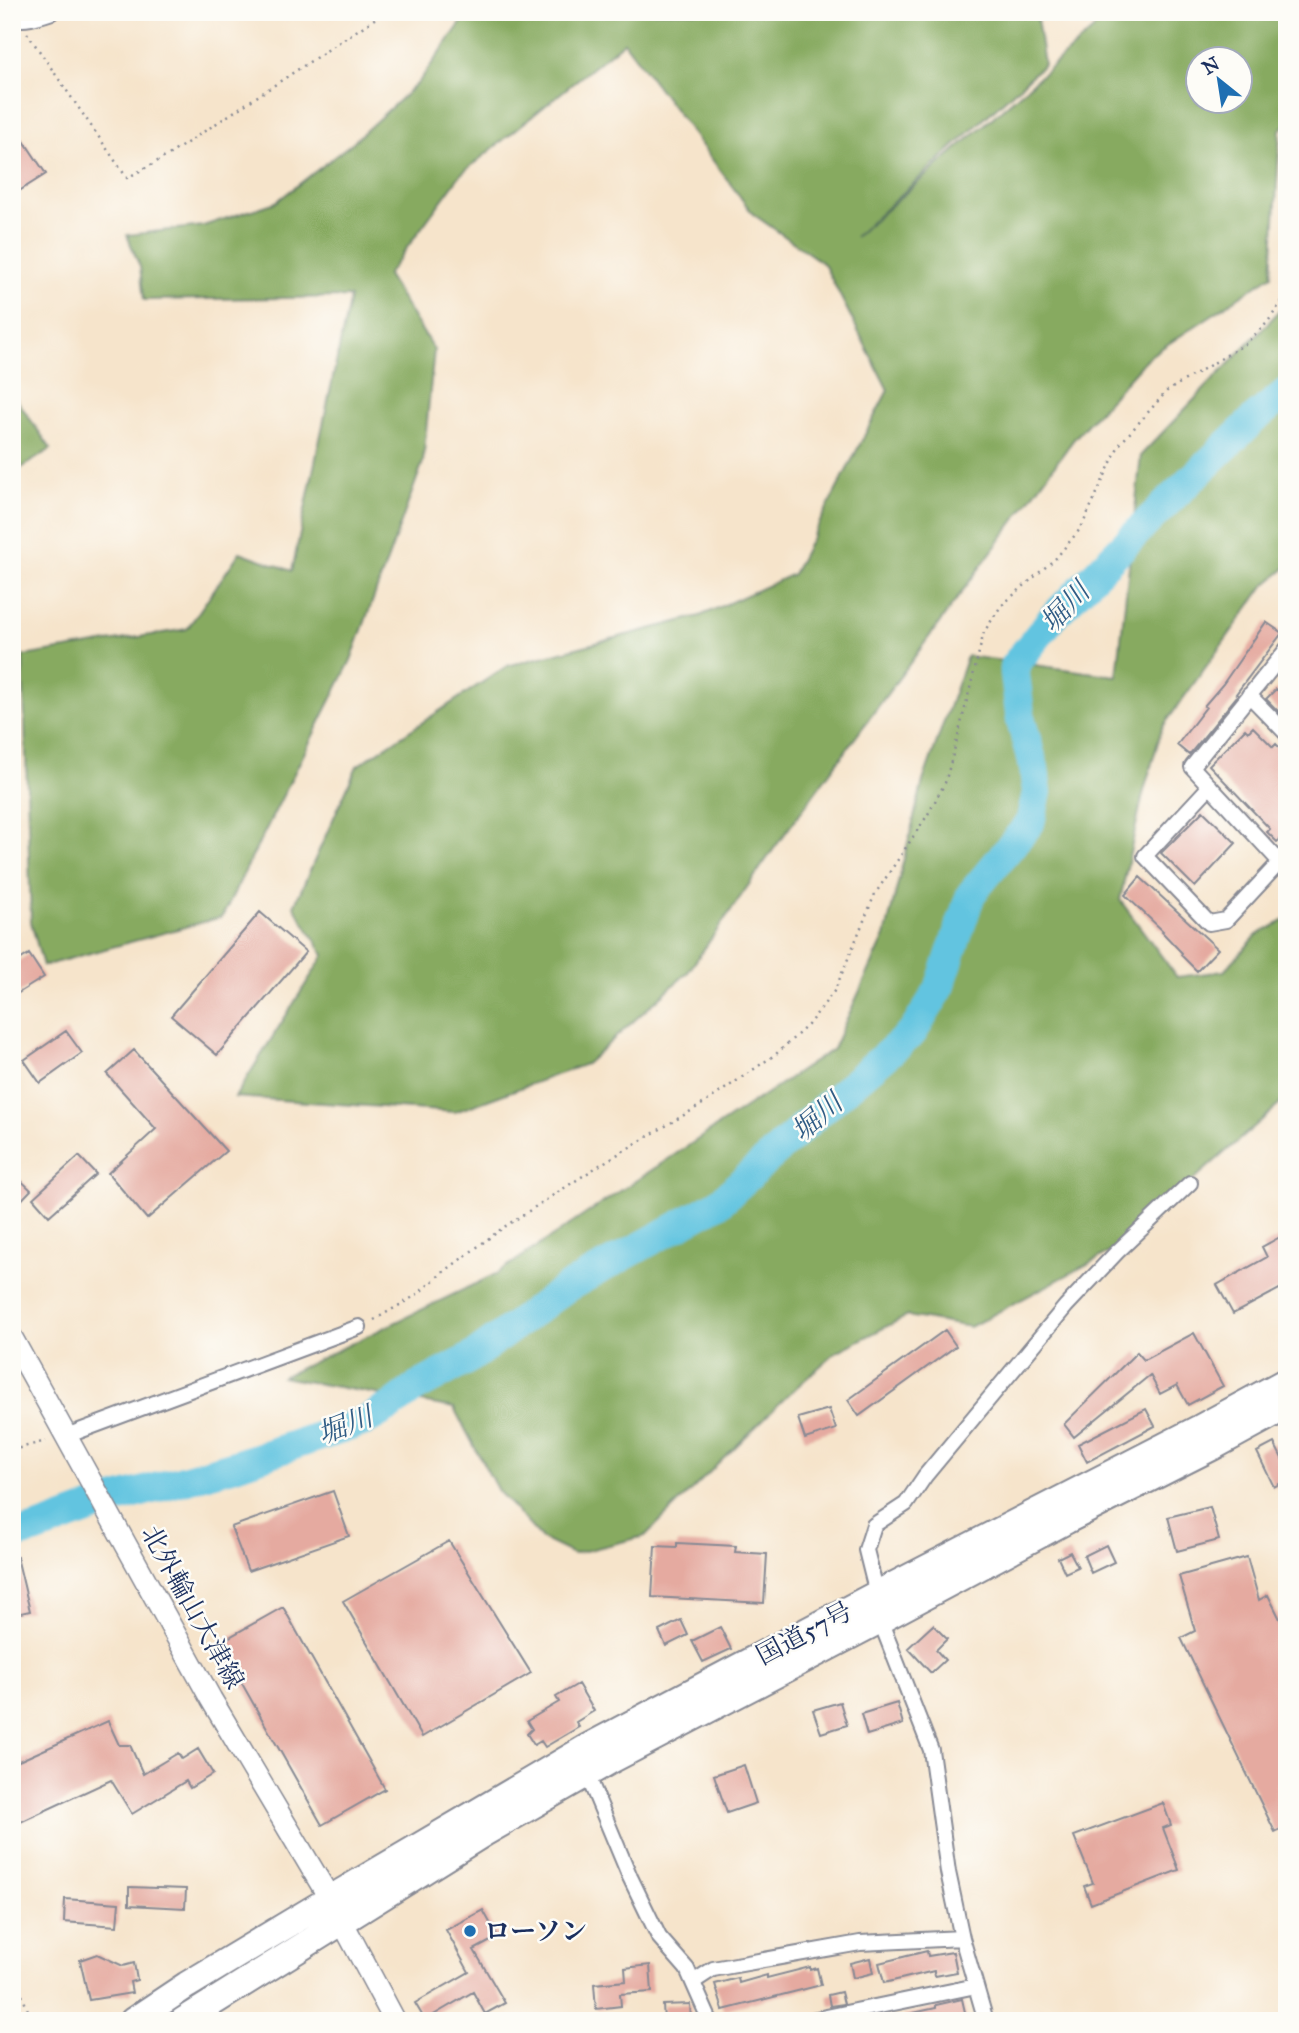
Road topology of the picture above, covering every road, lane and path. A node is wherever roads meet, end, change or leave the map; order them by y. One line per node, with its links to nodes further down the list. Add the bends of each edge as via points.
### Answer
1 (52, 12): 3 (street)
2 (385, 12): 3 (path, via 127,178)
3 (15, 18)
4 (1287, 294): 11 (path, via 1245,344 1167,391 1119,445 1082,528 1056,558 1001,606 984,632 944,783 875,894 835,990 808,1025 776,1054 706,1102 503,1227 415,1296)
5 (1287, 649): 6 (street)
6 (1249, 695): 7 (street); 8 (street, via 1192,767)
7 (1287, 734)
8 (1210, 786): 9 (street); 9 (street, via 1145,856 1209,923 1226,920)
9 (1284, 859)
10 (1189, 1183): 17 (street, via 1066,1306 906,1504 874,1525 866,1550)
11 (359, 1327): 15 (street)
12 (12, 1338): 15 (main road, 北外輪山大津線)
13 (1287, 1381): 17 (highway, 国道57号)
14 (1287, 1406): 17 (highway, 国道57号, via 1067,1520)
15 (66, 1436): 16 (path); 19 (main road, 北外輪山大津線, via 211,1699)
16 (12, 1450)
17 (879, 1607): 18 (highway, 国道57号); 19 (highway, 国道57号, via 588,1747); 20 (street, via 931,1750)
18 (587, 1773): 19 (highway, 国道57号); 22 (street, via 659,1937)
19 (336, 1910): 25 (highway, via 187,1985); 26 (highway); 27 (main road, 北外輪山大津線)
20 (962, 1938): 22 (street, via 860,1943 713,1969); 23 (street)
21 (12, 1969): 24 (path)
22 (694, 1982): 28 (street)
23 (976, 1986): 29 (street); 30 (street)
24 (32, 2021)
25 (133, 2021)
26 (183, 2021)
27 (395, 2021)
28 (710, 2021)
29 (807, 2021)
30 (986, 2021)

